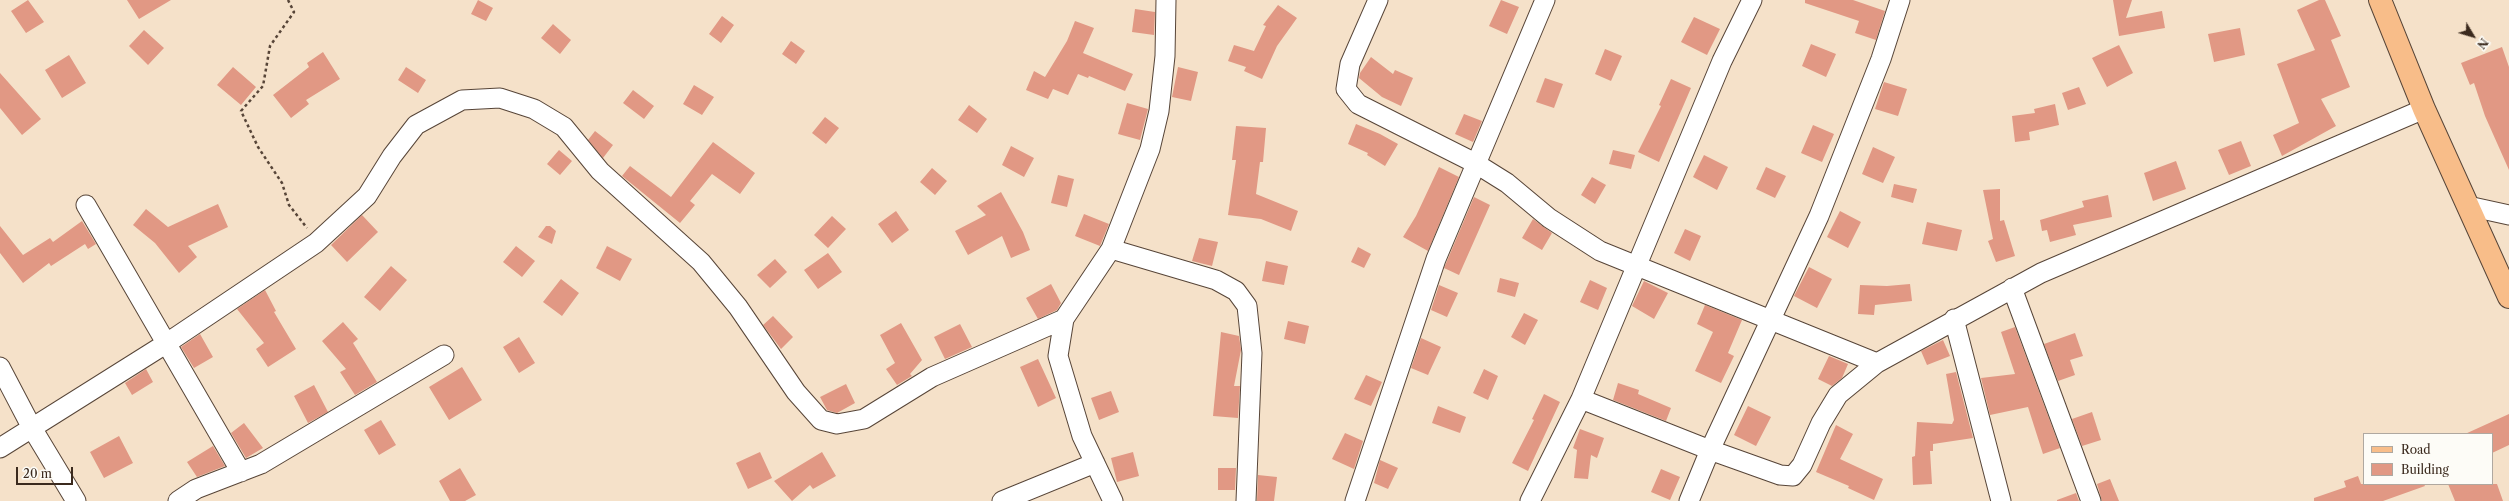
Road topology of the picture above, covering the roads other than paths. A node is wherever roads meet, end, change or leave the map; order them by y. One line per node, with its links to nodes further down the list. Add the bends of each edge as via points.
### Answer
1 (1166, 0): 12 (street, via 1165,56 1159,111 1150,149)
2 (1378, 0): 8 (street, via 1350,64 1346,89 1358,104)
3 (1545, 0): 8 (street)
4 (1752, 0): 13 (street, via 1722,61)
5 (1900, 0): 18 (street, via 1881,59 1819,216)
6 (2380, 0): 7 (main road)
7 (2424, 109): 10 (main road); 15 (street, via 2041,273)
8 (1475, 163): 13 (street, via 1507,183 1549,218 1594,246); 34 (street, via 1436,259)
9 (86, 205): 19 (street)
10 (2468, 206): 11 (street); 14 (main road)
11 (2509, 215)
12 (1111, 249): 17 (street); 33 (street, via 1216,280 1236,291 1247,306 1252,353)
13 (1637, 266): 18 (street); 23 (street)
14 (2506, 283)
15 (2012, 288): 16 (street); 38 (street)
16 (1954, 319): 21 (street); 37 (street)
17 (1064, 320): 19 (street, via 932,377 864,419 837,424 821,420 796,392 738,307 701,262 600,171 564,128 534,109 500,98 462,100 416,125 392,156 367,196 316,243); 27 (street, via 1058,356 1082,436)
18 (1771, 320): 21 (street); 26 (street)
19 (167, 343): 24 (street); 28 (street)
20 (444, 355): 28 (street, via 261,464)
21 (1877, 363): 26 (street, via 1838,395 1821,423 1802,465 1793,476 1780,475)
22 (0, 366): 24 (street)
23 (1580, 399): 26 (street); 35 (street)
24 (32, 428): 25 (street); 29 (street)
25 (0, 448)
26 (1710, 450): 36 (street)
27 (1095, 463): 31 (street); 32 (street)
28 (240, 472): 30 (street, via 196,489)
29 (76, 501)
30 (178, 501)
31 (1002, 501)
32 (1113, 501)
33 (1246, 501)
34 (1355, 501)
35 (1530, 501)
36 (1689, 501)
37 (2001, 501)
38 (2091, 501)

